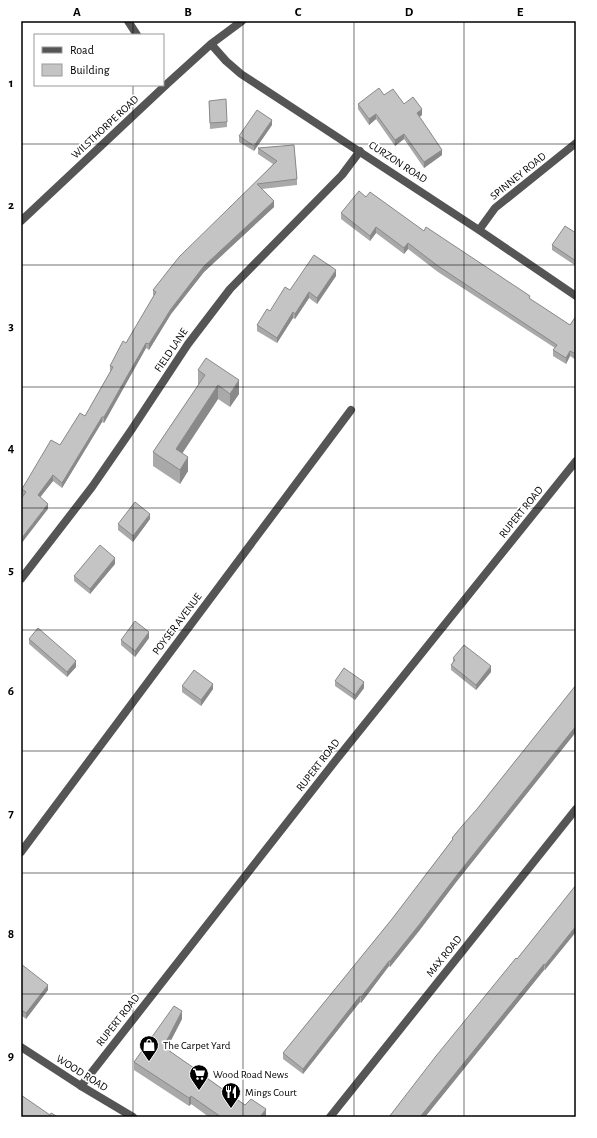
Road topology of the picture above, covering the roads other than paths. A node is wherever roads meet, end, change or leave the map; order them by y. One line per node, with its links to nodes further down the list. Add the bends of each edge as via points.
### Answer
1 (128, 21): 3 (street)
2 (242, 21): 4 (street, WILSTHORPE ROAD)
3 (136, 34)
4 (211, 44): 6 (street, WILSTHORPE ROAD); 8 (street, CURZON ROAD, via 241,74)
5 (164, 77): 6 (street)
6 (168, 83): 9 (street, WILSTHORPE ROAD)
7 (576, 143): 10 (street, SPINNEY ROAD, via 495,208)
8 (360, 151): 10 (street, CURZON ROAD); 14 (street, FIELD LANE, via 342,175 230,289 188,344 92,487)
9 (21, 221)
10 (479, 230): 11 (street, CURZON ROAD)
11 (576, 296)
12 (351, 410): 16 (street, POYSER AVENUE)
13 (576, 461): 18 (street, RUPERT ROAD, via 336,760)
14 (21, 579)
15 (576, 809): 20 (street, MAX ROAD)
16 (21, 852)
17 (21, 1047): 18 (street, WOOD ROAD)
18 (81, 1086): 19 (street, WOOD ROAD)
19 (133, 1117)
20 (330, 1117)

